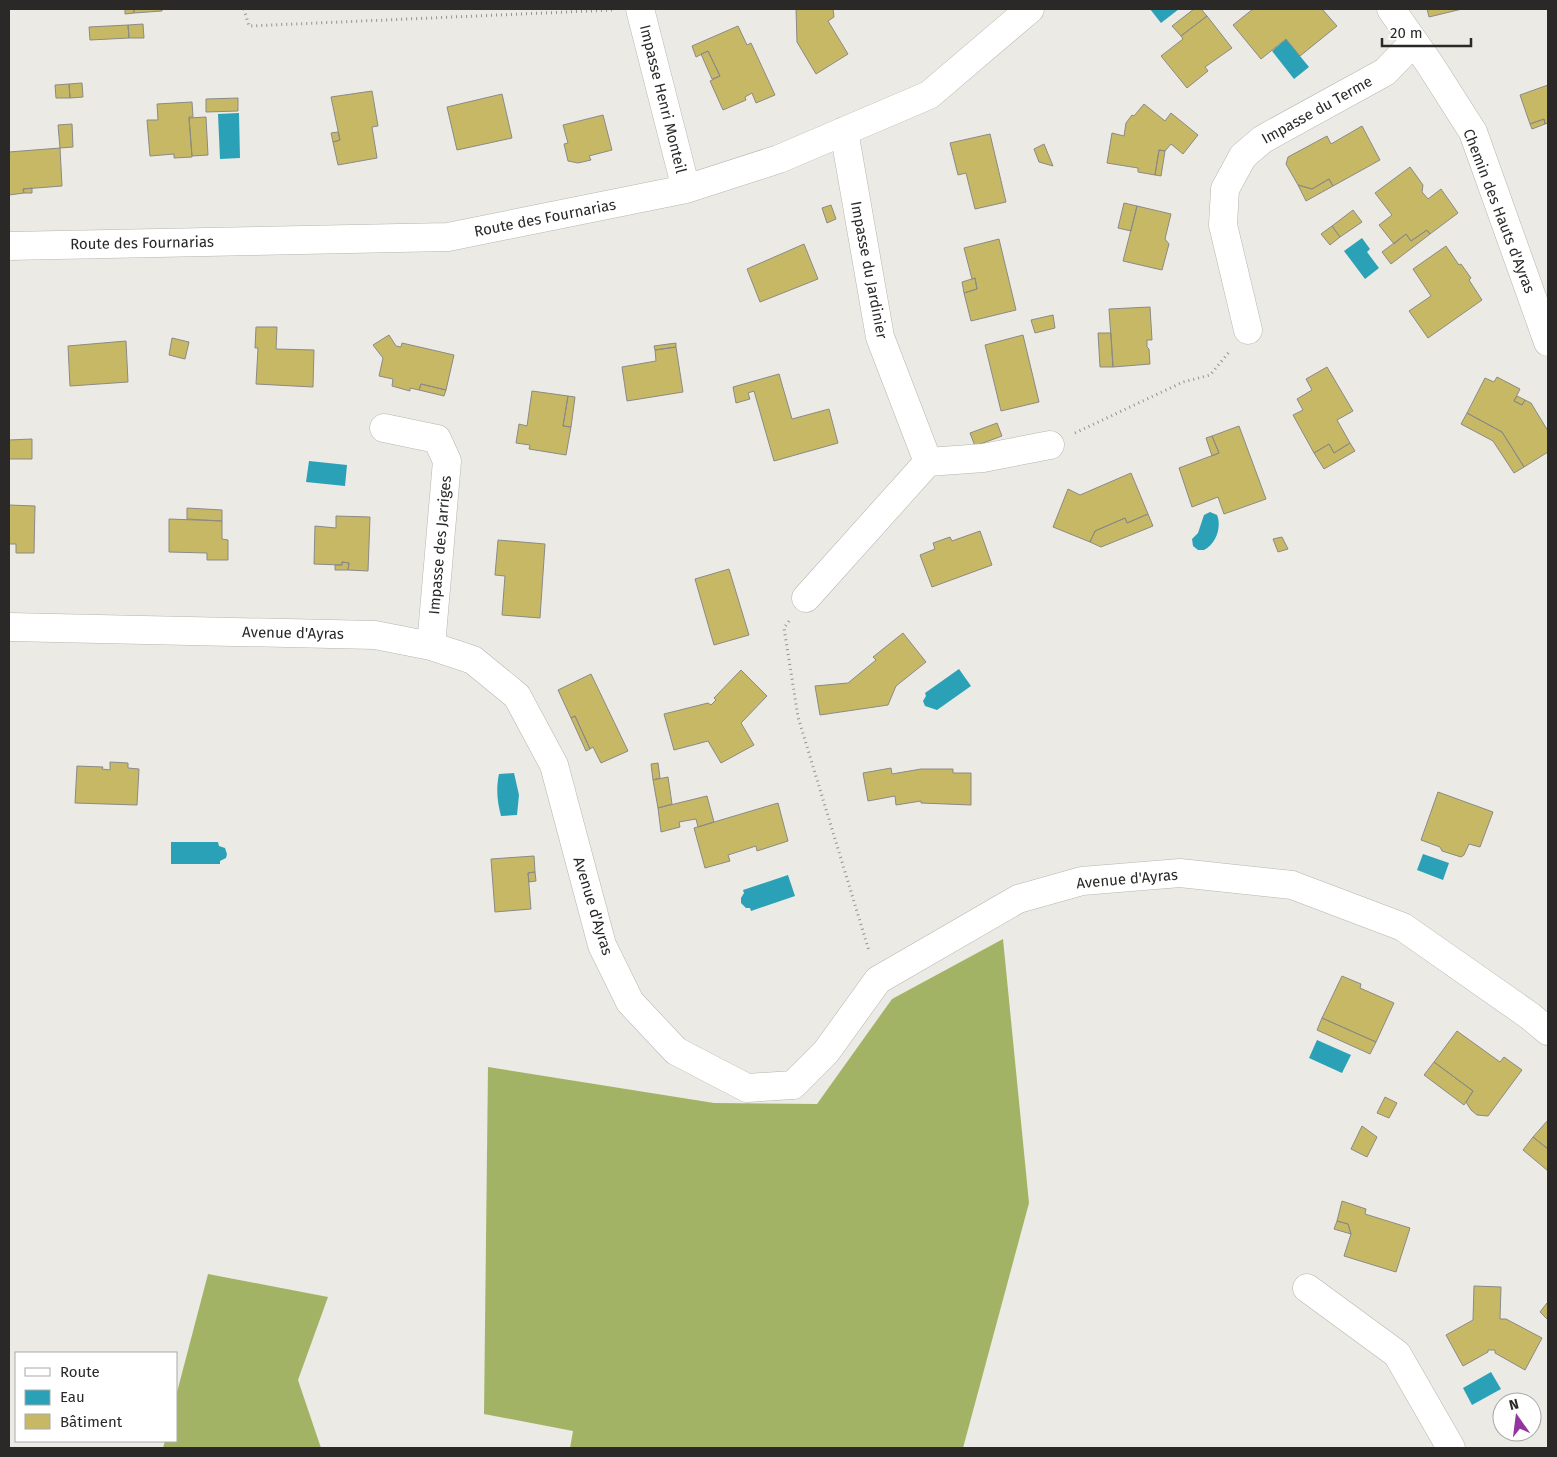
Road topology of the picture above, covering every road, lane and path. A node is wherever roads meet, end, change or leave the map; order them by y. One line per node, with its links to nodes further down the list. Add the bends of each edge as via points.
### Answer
1 (244, 9): 2 (path, via 249,26)
2 (640, 9): 7 (street, Impasse Henri Monteil)
3 (1030, 9): 6 (street, Route des Fournarias, via 929,95)
4 (1391, 9): 5 (street, Chemin des Hauts d'Ayras)
5 (1414, 42): 9 (street, Impasse du Terme, via 1385,72 1263,139 1243,156 1225,189 1223,225); 10 (street, Chemin des Hauts d'Ayras, via 1472,132)
6 (844, 131): 7 (street, Route des Fournarias, via 779,159); 13 (street, Impasse du Jardinier, via 880,337)
7 (686, 189): 8 (street, Route des Fournarias, via 448,237)
8 (9, 246)
9 (1248, 330): 12 (path, via 1210,375 1183,382)
10 (1548, 342)
11 (384, 428): 16 (street, Impasse des Jarriges, via 436,440 446,461)
12 (1050, 445): 13 (street, via 983,458)
13 (928, 462): 14 (street)
14 (806, 598): 17 (path, via 784,628 798,717)
15 (9, 627): 16 (street, Avenue d'Ayras, via 376,635)
16 (431, 646): 17 (street, Avenue d'Ayras, via 473,660 517,696 554,765 602,945 630,1002 676,1051 747,1088 793,1085 826,1052)
17 (878, 980): 18 (street, Avenue d'Ayras, via 1018,899 1082,881 1180,873 1292,885 1403,926)
18 (1548, 1031)
19 (1307, 1288): 20 (street, via 1397,1354)
20 (1451, 1448)

